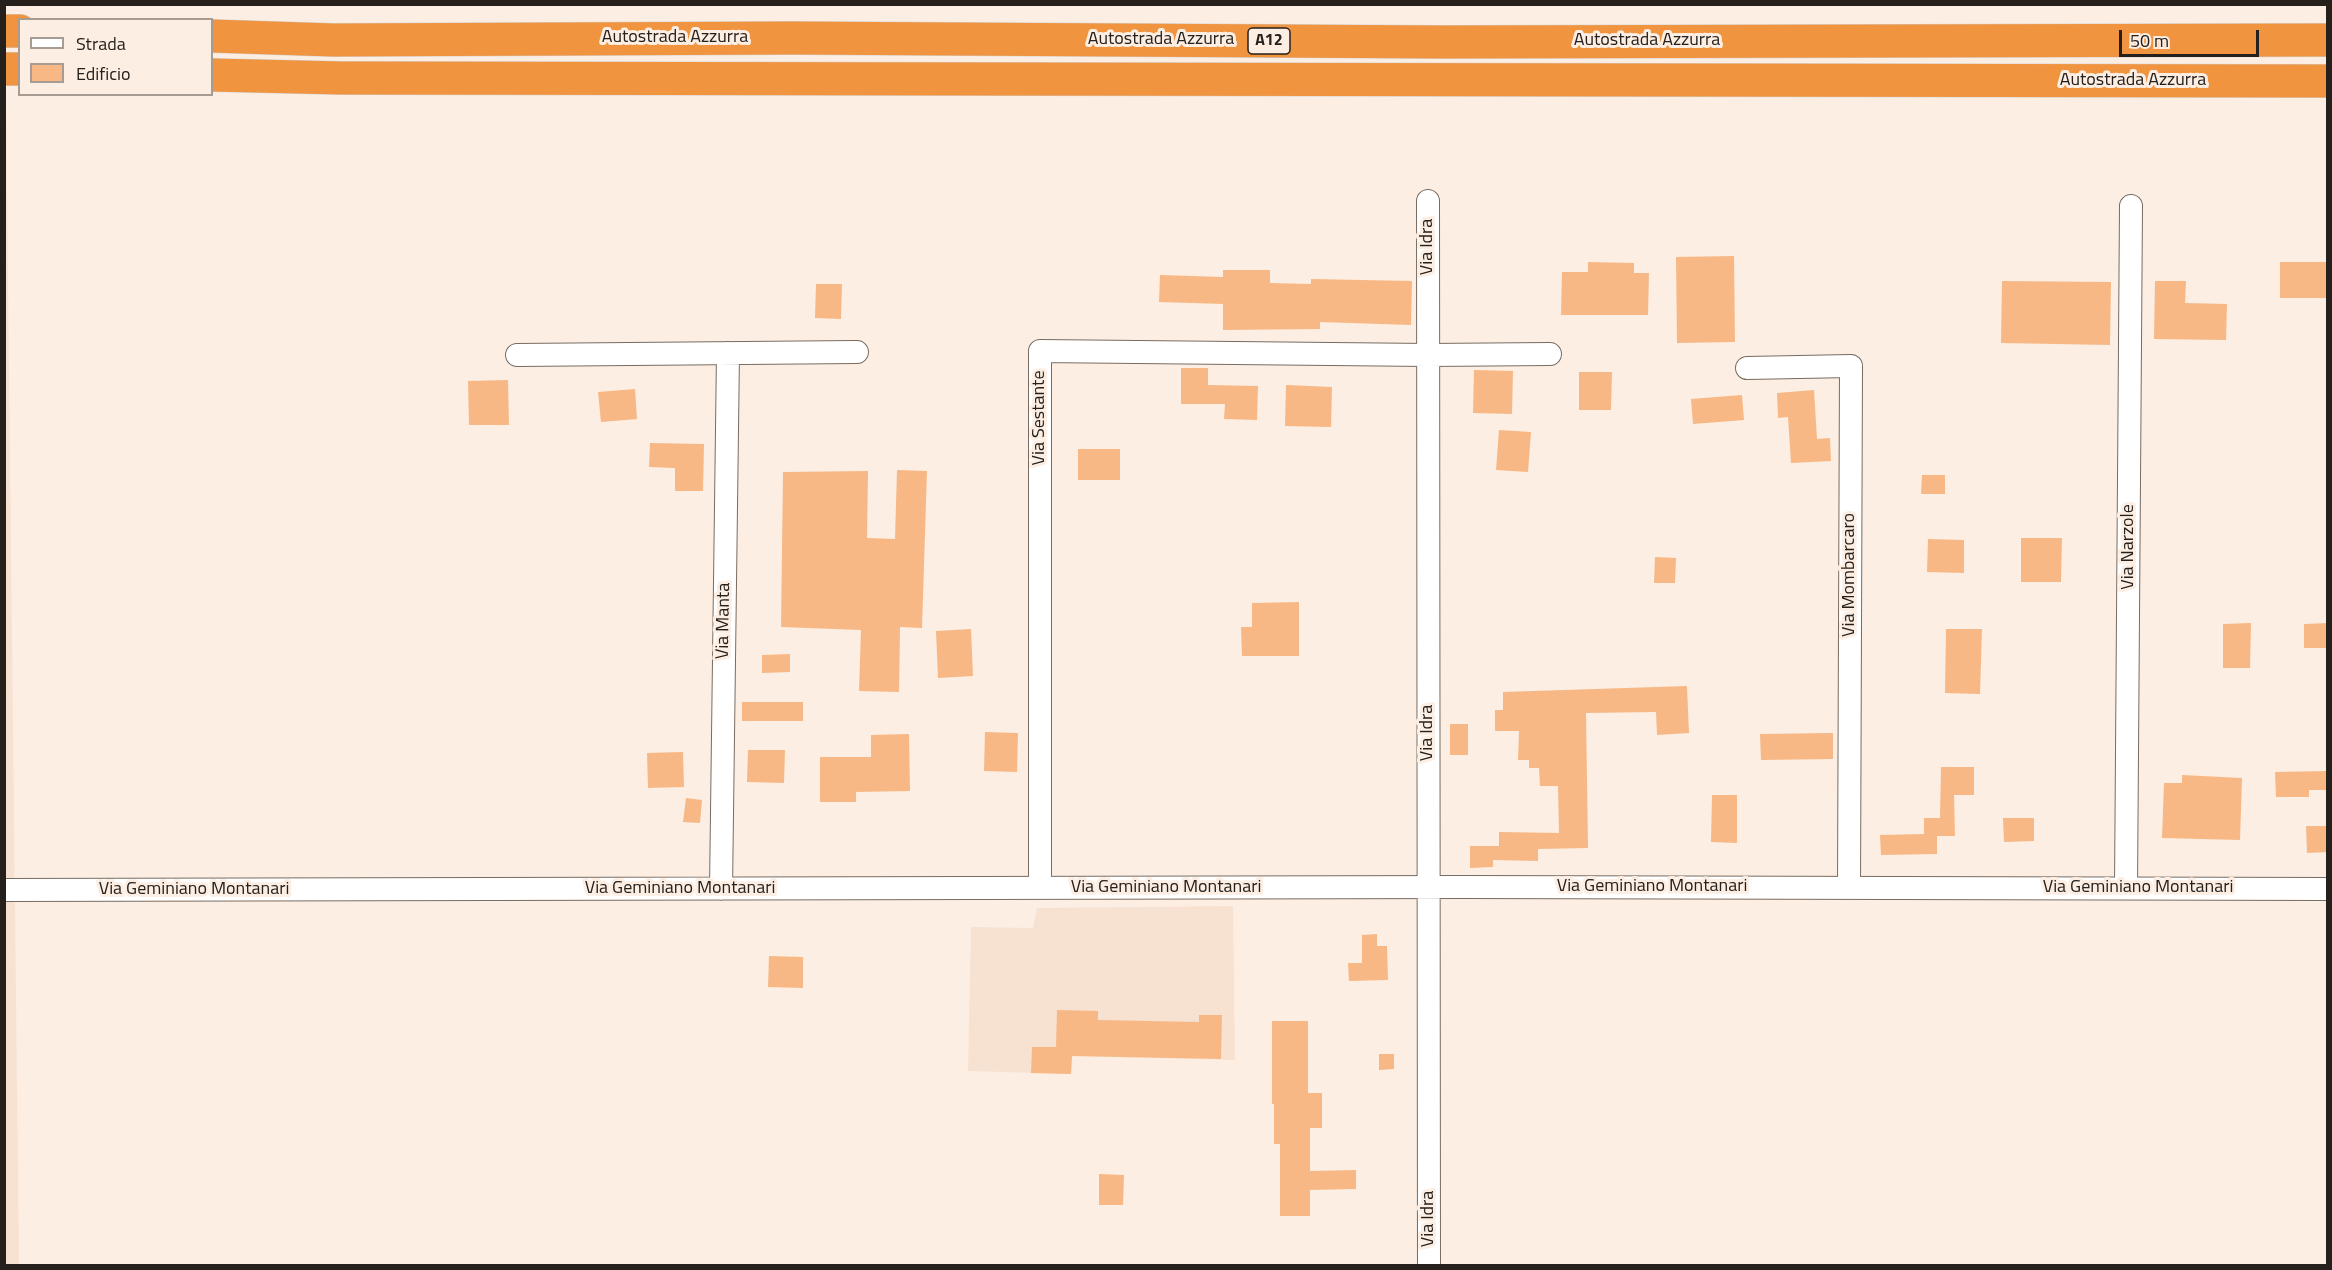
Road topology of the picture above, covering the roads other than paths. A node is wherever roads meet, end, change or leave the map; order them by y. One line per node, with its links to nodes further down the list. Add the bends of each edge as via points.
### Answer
1 (213, 36): 2 (highway, Autostrada Azzurra / A12, via 333,40)
2 (2328, 40)
3 (213, 75): 4 (highway, Autostrada Azzurra / A12)
4 (2328, 81)
5 (1428, 201): 11 (street, Via Idra)
6 (2131, 206): 16 (street, Via Narzole)
7 (857, 352): 8 (street)
8 (728, 353): 10 (street); 17 (street, Via Manta)
9 (1550, 354): 11 (street, Via Sestante)
10 (517, 355)
11 (1428, 356): 13 (street, Via Sestante, via 1040,351); 14 (street, Via Idra)
12 (1747, 368): 15 (street, Via Mombarcaro, via 1851,366)
13 (1040, 888): 14 (street, Via Geminiano Montanari); 17 (street, Via Geminiano Montanari)
14 (1428, 888): 15 (street, Via Geminiano Montanari); 20 (street, Via Idra)
15 (1849, 888): 16 (street, Via Geminiano Montanari)
16 (2126, 888): 18 (street, Via Geminiano Montanari)
17 (721, 889): 19 (street, Via Geminiano Montanari)
18 (2328, 889)
19 (4, 890)
20 (1429, 1266)

